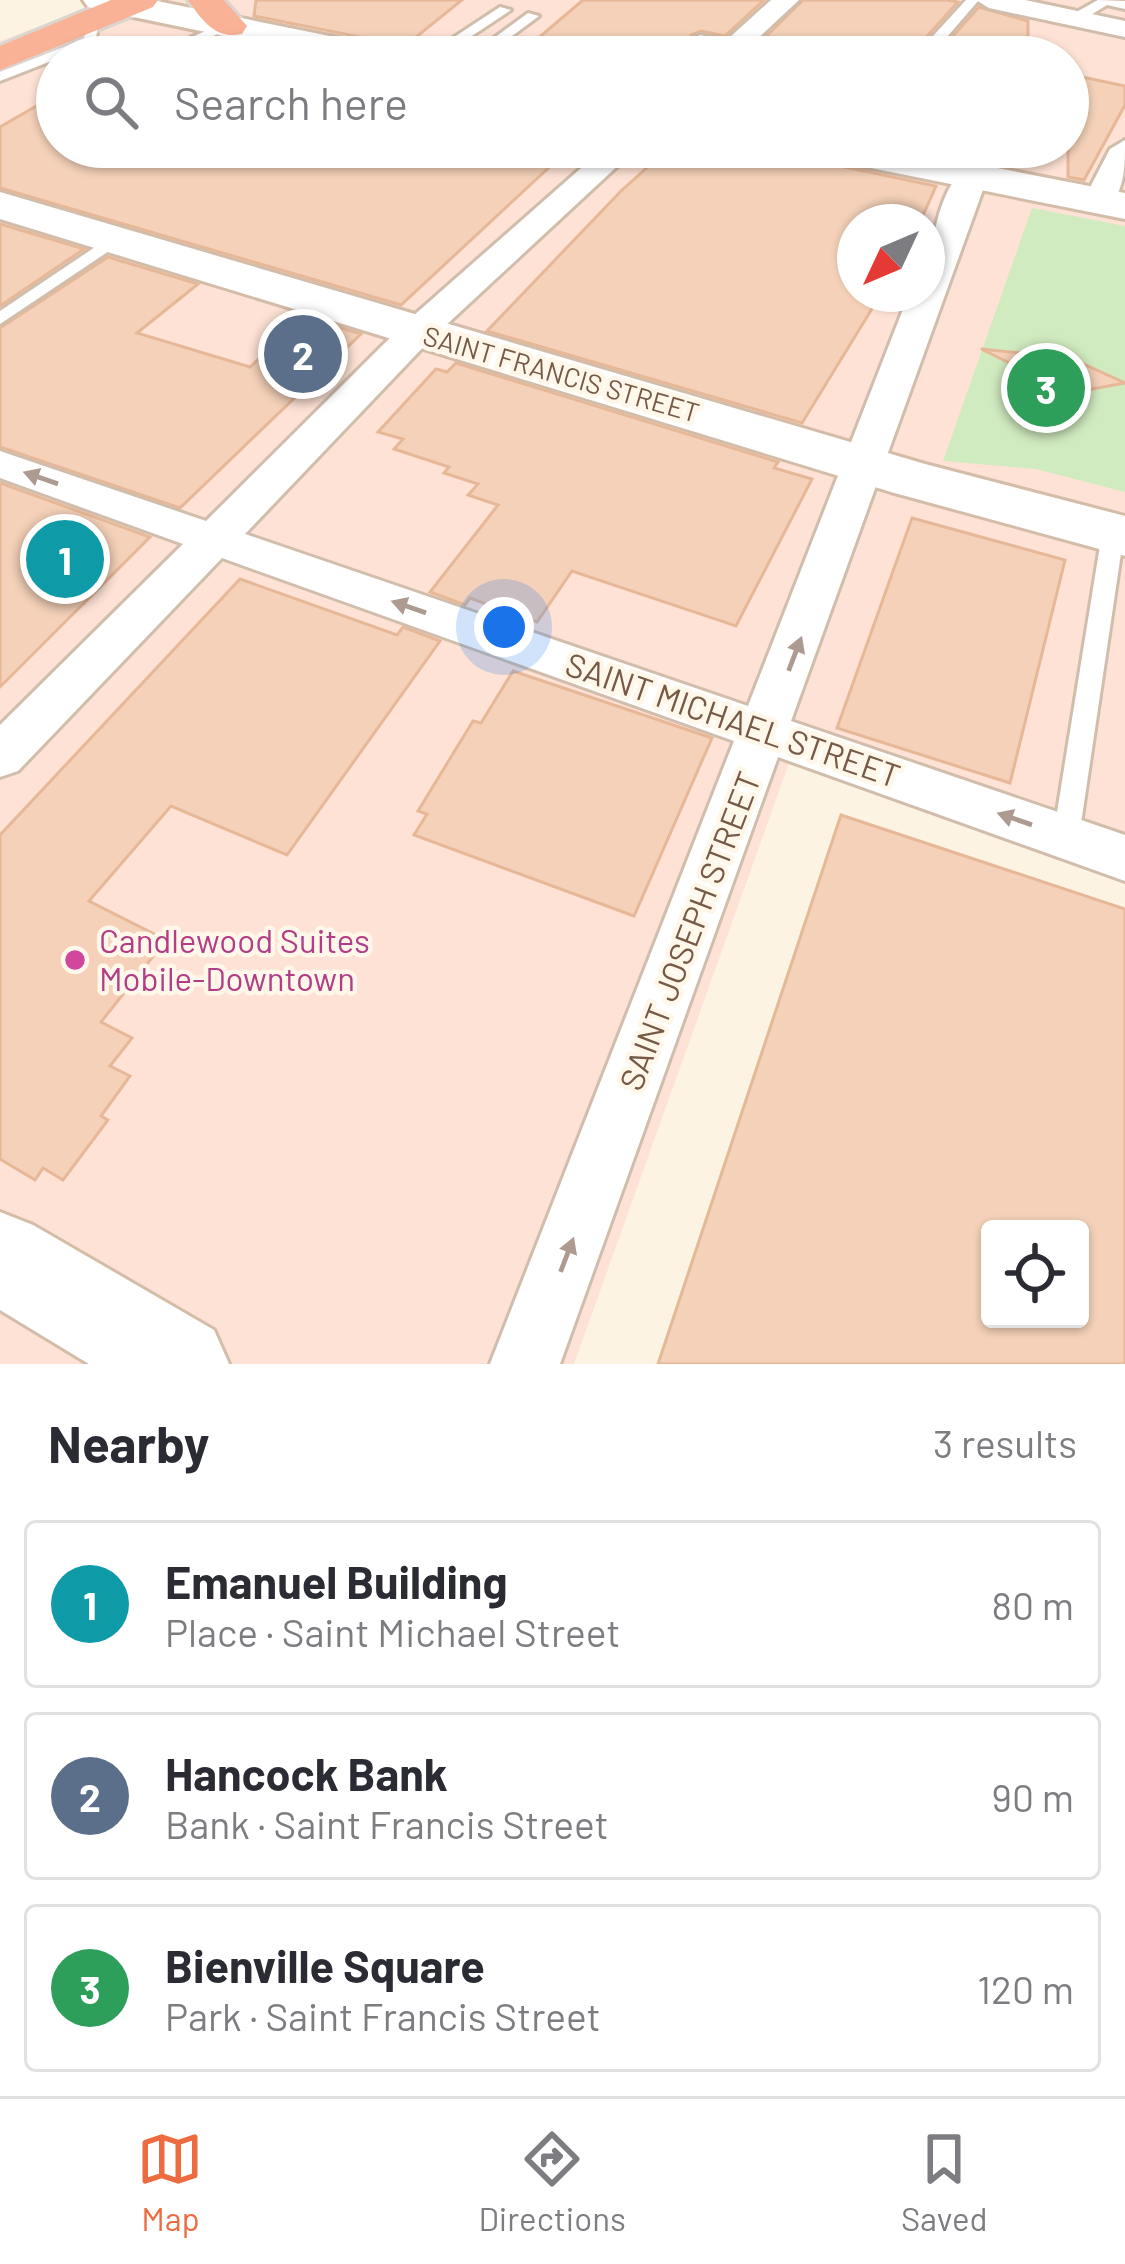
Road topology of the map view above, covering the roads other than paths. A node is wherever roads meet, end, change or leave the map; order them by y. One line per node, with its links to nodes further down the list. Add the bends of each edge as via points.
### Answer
1 (973, 0): 18 (lane)
2 (992, 0): 6 (street)
3 (782, 1): 17 (street)
4 (108, 5): 9 (highway); 10 (street); 12 (highway); 13 (lane)
5 (1125, 5): 6 (lane)
6 (1050, 8): 11 (street)
7 (506, 10): 15 (lane)
8 (533, 16): 16 (lane)
9 (0, 29)
10 (239, 29): 14 (street)
11 (1125, 29)
12 (46, 36)
13 (93, 36)
14 (274, 36)
15 (465, 36)
16 (505, 36)
17 (745, 36)
18 (941, 36)
19 (36, 41): 20 (highway)
20 (0, 59)
21 (36, 63): 22 (lane)
22 (0, 77)
23 (1125, 149): 27 (street)
24 (600, 168): 33 (street)
25 (932, 168): 26 (street)
26 (972, 176): 27 (street); 30 (street, SAINT JOSEPH STREET)
27 (1112, 203)
28 (0, 205): 29 (street, SAINT FRANCIS STREET)
29 (116, 241): 32 (lane); 33 (street, SAINT FRANCIS STREET)
30 (945, 247)
31 (920, 312): 35 (street, SAINT JOSEPH STREET)
32 (0, 319)
33 (417, 332): 35 (street, SAINT FRANCIS STREET); 37 (street)
34 (0, 464): 37 (street, SAINT MICHAEL STREET, one-way to 34)
35 (861, 464): 36 (street, SAINT FRANCIS STREET); 38 (street, SAINT JOSEPH STREET, one-way to 35)
36 (1119, 534): 40 (lane)
37 (213, 538): 38 (street, SAINT MICHAEL STREET, one-way to 37); 39 (street)
38 (766, 731): 40 (street, SAINT MICHAEL STREET, one-way to 38); 44 (street, SAINT JOSEPH STREET, one-way to 38)
39 (0, 757)
40 (1066, 837): 41 (street, SAINT MICHAEL STREET)
41 (1125, 858)
42 (7, 1277): 43 (street)
43 (180, 1364)
44 (525, 1364)

